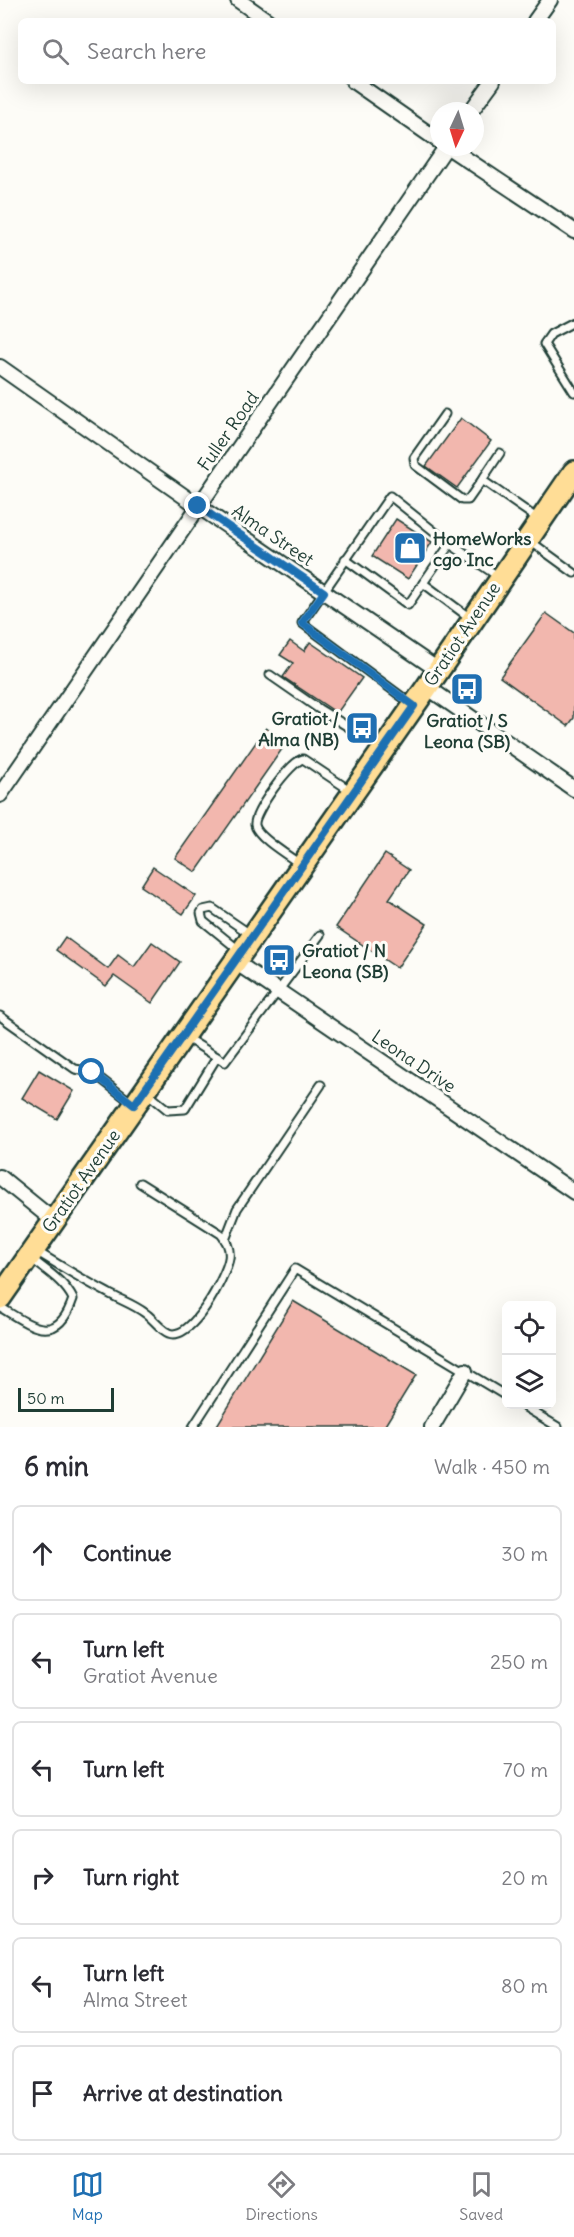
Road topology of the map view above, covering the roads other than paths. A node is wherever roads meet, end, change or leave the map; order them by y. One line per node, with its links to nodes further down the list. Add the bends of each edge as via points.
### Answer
1 (237, 0): 3 (street)
2 (550, 0): 4 (street)
3 (264, 18)
4 (537, 18)
5 (357, 84): 8 (street)
6 (491, 84): 7 (street)
7 (478, 102)
8 (430, 135)
9 (441, 156): 19 (street, Fuller Road)
10 (461, 156): 11 (street)
11 (574, 231)
12 (574, 322): 14 (lane, via 551,334 544,344)
13 (0, 367): 19 (street, Alma Street)
14 (574, 393)
15 (445, 414): 18 (lane, via 414,458 415,465 462,500 468,500)
16 (500, 453): 18 (lane)
17 (574, 472): 20 (main road, Gratiot Avenue)
18 (482, 480): 20 (lane)
19 (198, 506): 27 (street, Alma Street); 35 (street, Fuller Road)
20 (540, 521): 21 (main road, Gratiot Avenue)
21 (528, 539): 24 (lane); 25 (main road, Gratiot Avenue)
22 (450, 544): 23 (lane, via 390,496); 25 (lane); 26 (lane)
23 (345, 559): 26 (lane, via 408,605); 27 (lane)
24 (574, 573)
25 (501, 578): 28 (main road, Gratiot Avenue)
26 (423, 583): 28 (lane)
27 (324, 592): 30 (street, Alma Street); 31 (lane, via 302,623)
28 (472, 620): 30 (main road, Gratiot Avenue)
29 (270, 675): 32 (lane)
30 (432, 678): 31 (main road, Gratiot Avenue); 33 (street)
31 (414, 706): 32 (main road, Gratiot Avenue)
32 (383, 749): 34 (main road, Gratiot Avenue)
33 (574, 789)
34 (353, 792): 36 (main road, Gratiot Avenue); 36 (lane, via 303,759 297,760 267,797 255,826)
35 (0, 795)
36 (301, 866): 38 (main road, Gratiot Avenue)
37 (320, 935): 39 (lane)
38 (242, 949): 38 (lane, via 212,908 203,910 203,921); 39 (street, Leona Drive); 41 (main road, Gratiot Avenue)
39 (278, 990): 42 (lane, via 225,1062); 47 (street, Leona Drive)
40 (0, 1016): 44 (lane, via 75,1070 92,1072)
41 (183, 1035): 42 (lane); 44 (main road, Gratiot Avenue)
42 (217, 1057): 44 (lane, via 185,1109 168,1110)
43 (321, 1085): 49 (lane, via 237,1209)
44 (139, 1098): 48 (main road, Gratiot Avenue)
45 (0, 1177): 48 (street)
46 (140, 1183): 49 (lane)
47 (574, 1192)
48 (53, 1220): 50 (main road, Gratiot Avenue)
49 (225, 1240): 50 (lane, via 230,1253 214,1293 188,1327 171,1335 129,1303)
50 (31, 1253): 51 (main road, Gratiot Avenue); 52 (lane, via 70,1292 73,1299 65,1318 48,1330 32,1326)
51 (0, 1298)
52 (0, 1307)
53 (465, 1371): 54 (lane); 56 (lane, via 295,1269); 57 (street)
54 (502, 1393)
55 (528, 1409): 58 (lane)
56 (193, 1427)
57 (432, 1427)
58 (558, 1427)

